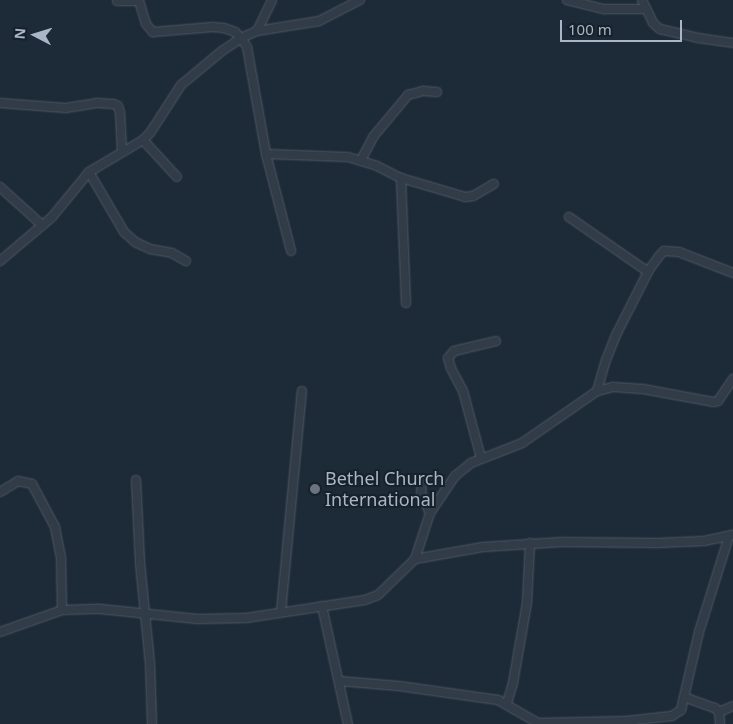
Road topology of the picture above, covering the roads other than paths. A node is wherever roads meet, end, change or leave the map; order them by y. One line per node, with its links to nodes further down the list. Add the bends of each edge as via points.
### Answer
1 (272, 0): 7 (street)
2 (360, 0): 7 (street, via 319,21)
3 (567, 0): 6 (street, via 604,9)
4 (642, 0): 6 (street)
5 (117, 1): 8 (street, via 139,2 152,32 213,27 235,32)
6 (646, 9): 9 (street, via 660,30)
7 (257, 32): 8 (street)
8 (241, 38): 12 (street, via 181,85); 14 (street, via 247,47)
9 (733, 43)
10 (437, 92): 15 (street, via 423,91 408,96 373,137)
11 (0, 103): 13 (street, via 66,108 114,104 120,112)
12 (143, 140): 13 (street); 17 (street)
13 (122, 152): 16 (street)
14 (266, 154): 15 (street); 23 (street)
15 (361, 160): 18 (street)
16 (89, 172): 22 (street); 25 (street, via 124,232 135,242 172,253)
17 (177, 177)
18 (401, 178): 19 (street, via 464,197 473,196); 28 (street)
19 (494, 184)
20 (0, 187): 22 (street)
21 (569, 217): 26 (street)
22 (42, 225): 24 (street)
23 (292, 251)
24 (0, 261)
25 (186, 261)
26 (648, 272): 27 (street, via 659,256 670,250); 32 (street, via 606,360)
27 (733, 273)
28 (406, 303)
29 (496, 341): 33 (street, via 454,351 448,358 463,391)
30 (733, 379): 32 (street, via 722,396 713,402 643,389 613,387)
31 (302, 391): 43 (street)
32 (597, 391): 33 (street, via 522,442)
33 (482, 458): 37 (street, via 455,476)
34 (136, 480): 44 (street)
35 (422, 480): 37 (street, via 421,493)
36 (0, 492): 42 (street, via 18,481 32,484 55,527 61,558)
37 (430, 513): 40 (street)
38 (731, 536): 39 (street, via 658,544); 47 (street, via 699,632)
39 (530, 543): 40 (street, via 483,547); 48 (street, via 526,610)
40 (415, 559): 41 (street, via 378,595)
41 (322, 606): 43 (street); 46 (street)
42 (62, 610): 44 (street, via 100,609); 45 (street)
43 (281, 612): 44 (street, via 246,618)
44 (145, 615): 51 (street)
45 (0, 632)
46 (339, 681): 48 (street, via 399,686); 52 (street)
47 (684, 697): 48 (street, via 680,712 672,716 626,721 538,723); 50 (street)
48 (507, 703)
49 (733, 706): 50 (street)
50 (719, 712): 53 (street)
51 (152, 724)
52 (348, 724)
53 (720, 724)

